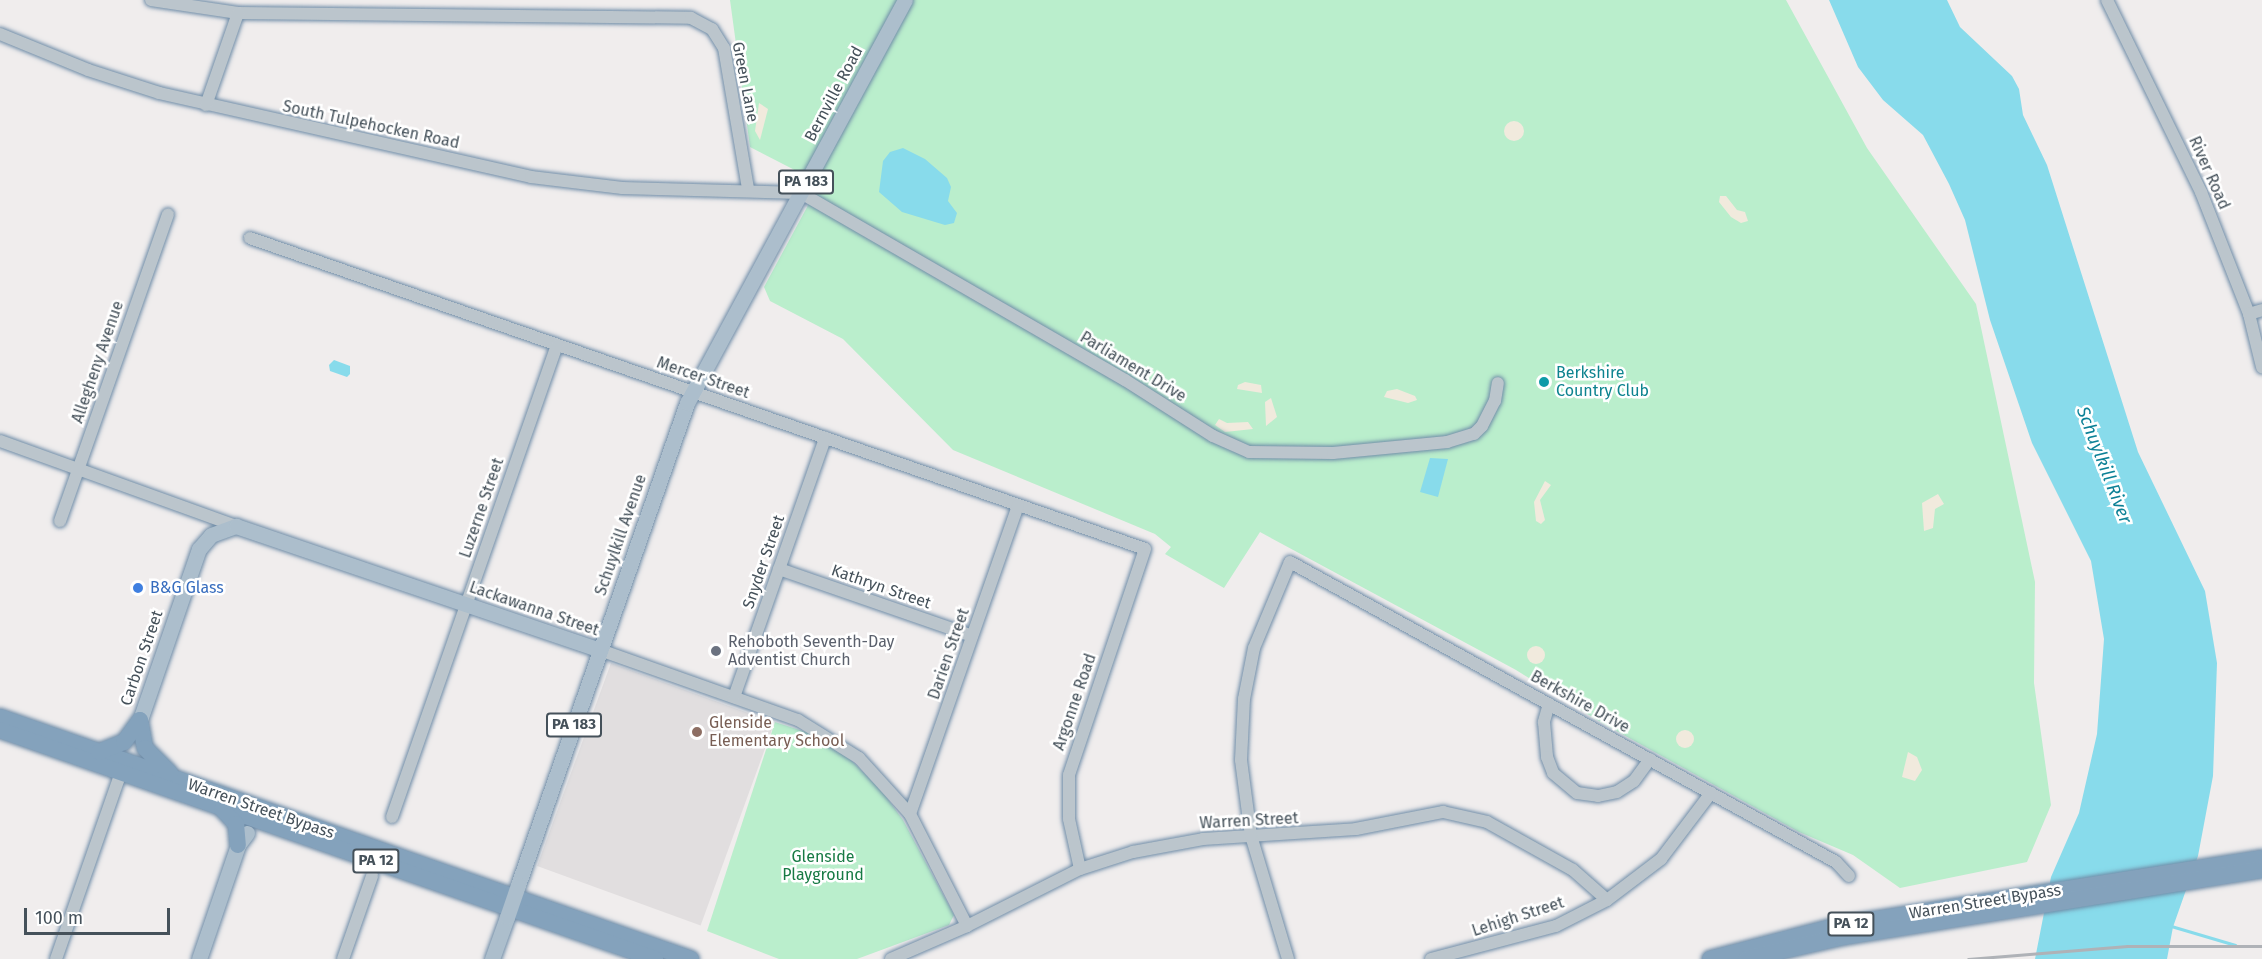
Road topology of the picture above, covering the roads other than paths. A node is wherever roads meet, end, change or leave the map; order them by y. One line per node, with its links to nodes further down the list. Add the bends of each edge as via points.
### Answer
1 (150, 0): 4 (street, Green Lane)
2 (905, 0): 8 (main road, Bernville Road / PA 183)
3 (2107, 0): 12 (street, River Road, via 2201,192)
4 (238, 12): 6 (street); 7 (street, Green Lane, via 691,18 712,29 724,48)
5 (0, 34): 6 (street, South Tulpehocken Road, via 97,73)
6 (206, 105): 7 (street, South Tulpehocken Road, via 531,177 622,188)
7 (748, 189): 8 (street, Parliament Drive)
8 (801, 193): 14 (main road, Bernville Road / PA 183); 16 (street, Parliament Drive, via 1125,380 1213,436 1249,452 1334,453 1447,442 1474,434 1482,426 1495,401)
9 (168, 214): 20 (street, Allegheny Avenue)
10 (250, 238): 13 (street, Mercer Street)
11 (2262, 310): 12 (street)
12 (2249, 314): 15 (street, River Road)
13 (557, 345): 17 (street, Mercer Street); 26 (street, Luzerne Street)
14 (708, 364): 17 (main road, Schuylkill Avenue / PA 183)
15 (2262, 367)
16 (1498, 383)
17 (693, 392): 18 (street, Mercer Street); 28 (main road, Schuylkill Avenue / PA 183)
18 (825, 438): 21 (street, Mercer Street); 25 (street, Snyder Street)
19 (0, 441): 20 (street, Lackawanna Street)
20 (78, 469): 22 (street, Allegheny Avenue); 23 (street, Lackawanna Street)
21 (1018, 505): 24 (street, Mercer Street); 27 (street, Darien Street)
22 (60, 521)
23 (236, 526): 26 (main road, Lackawanna Street); 32 (main road, Carbon Street, via 211,535 199,549)
24 (1145, 549): 46 (street, Argonne Road, via 1069,775 1069,819)
25 (780, 569): 27 (street, Kathryn Street); 29 (street, Snyder Street)
26 (466, 604): 28 (main road, Lackawanna Street); 41 (street, Luzerne Street)
27 (972, 636): 40 (street, Darien Street)
28 (600, 650): 29 (street, Lackawanna Street); 56 (main road, Schuylkill Avenue / PA 183, bridge)
29 (734, 698): 40 (street, Lackawanna Street, via 798,720 838,741 879,776)
30 (1549, 704): 35 (street, Berkshire Drive); 35 (street, via 1545,722 1547,758 1553,773 1577,793 1598,796 1617,792 1634,781); 43 (street, Berkshire Drive, via 1290,562 1261,625 1247,676 1241,760)
31 (0, 717): 34 (highway, Warren Street Bypass / PA 12)
32 (140, 720): 34 (highway, via 124,742); 37 (highway, via 145,748)
33 (0, 730): 36 (highway, Warren Street Bypass / PA 12)
34 (99, 752): 37 (highway, Warren Street Bypass / PA 12)
35 (1650, 759): 38 (street, Berkshire Drive)
36 (121, 772): 39 (highway, Warren Street Bypass / PA 12); 53 (street)
37 (178, 779): 42 (highway, Warren Street Bypass / PA 12)
38 (1711, 793): 49 (street, Berkshire Drive, via 1836,862); 50 (street, Lehigh Street, via 1661,859)
39 (219, 807): 42 (highway, Warren Street Bypass / PA 12); 44 (highway, via 236,824)
40 (910, 814): 52 (street, Lackawanna Street)
41 (392, 817)
42 (269, 818): 44 (highway); 57 (highway, Warren Street Bypass / PA 12); 58 (highway, Warren Street Bypass / PA 12)
43 (1251, 836): 46 (street, Warren Street, via 1184,842); 50 (street, Warren Street, via 1356,829 1443,813 1478,818 1573,870); 60 (street)
44 (243, 839): 54 (main road)
45 (2262, 858): 51 (highway, Warren Street Bypass / PA 12)
46 (1080, 868): 52 (street, Warren Street)
47 (2262, 870): 51 (highway, Warren Street Bypass / PA 12)
48 (372, 876): 55 (street)
49 (1849, 876)
50 (1607, 900): 61 (street, Lehigh Street, via 1556,926)
51 (1994, 907): 62 (highway, Warren Street Bypass / PA 12, via 1813,930); 63 (highway, Warren Street Bypass / PA 12)
52 (967, 926): 59 (street, Warren Street)
53 (56, 959)
54 (199, 959)
55 (343, 959)
56 (492, 959)
57 (655, 959)
58 (691, 959)
59 (892, 959)
60 (1288, 959)
61 (1431, 959)
62 (1710, 959)
63 (1747, 959)

